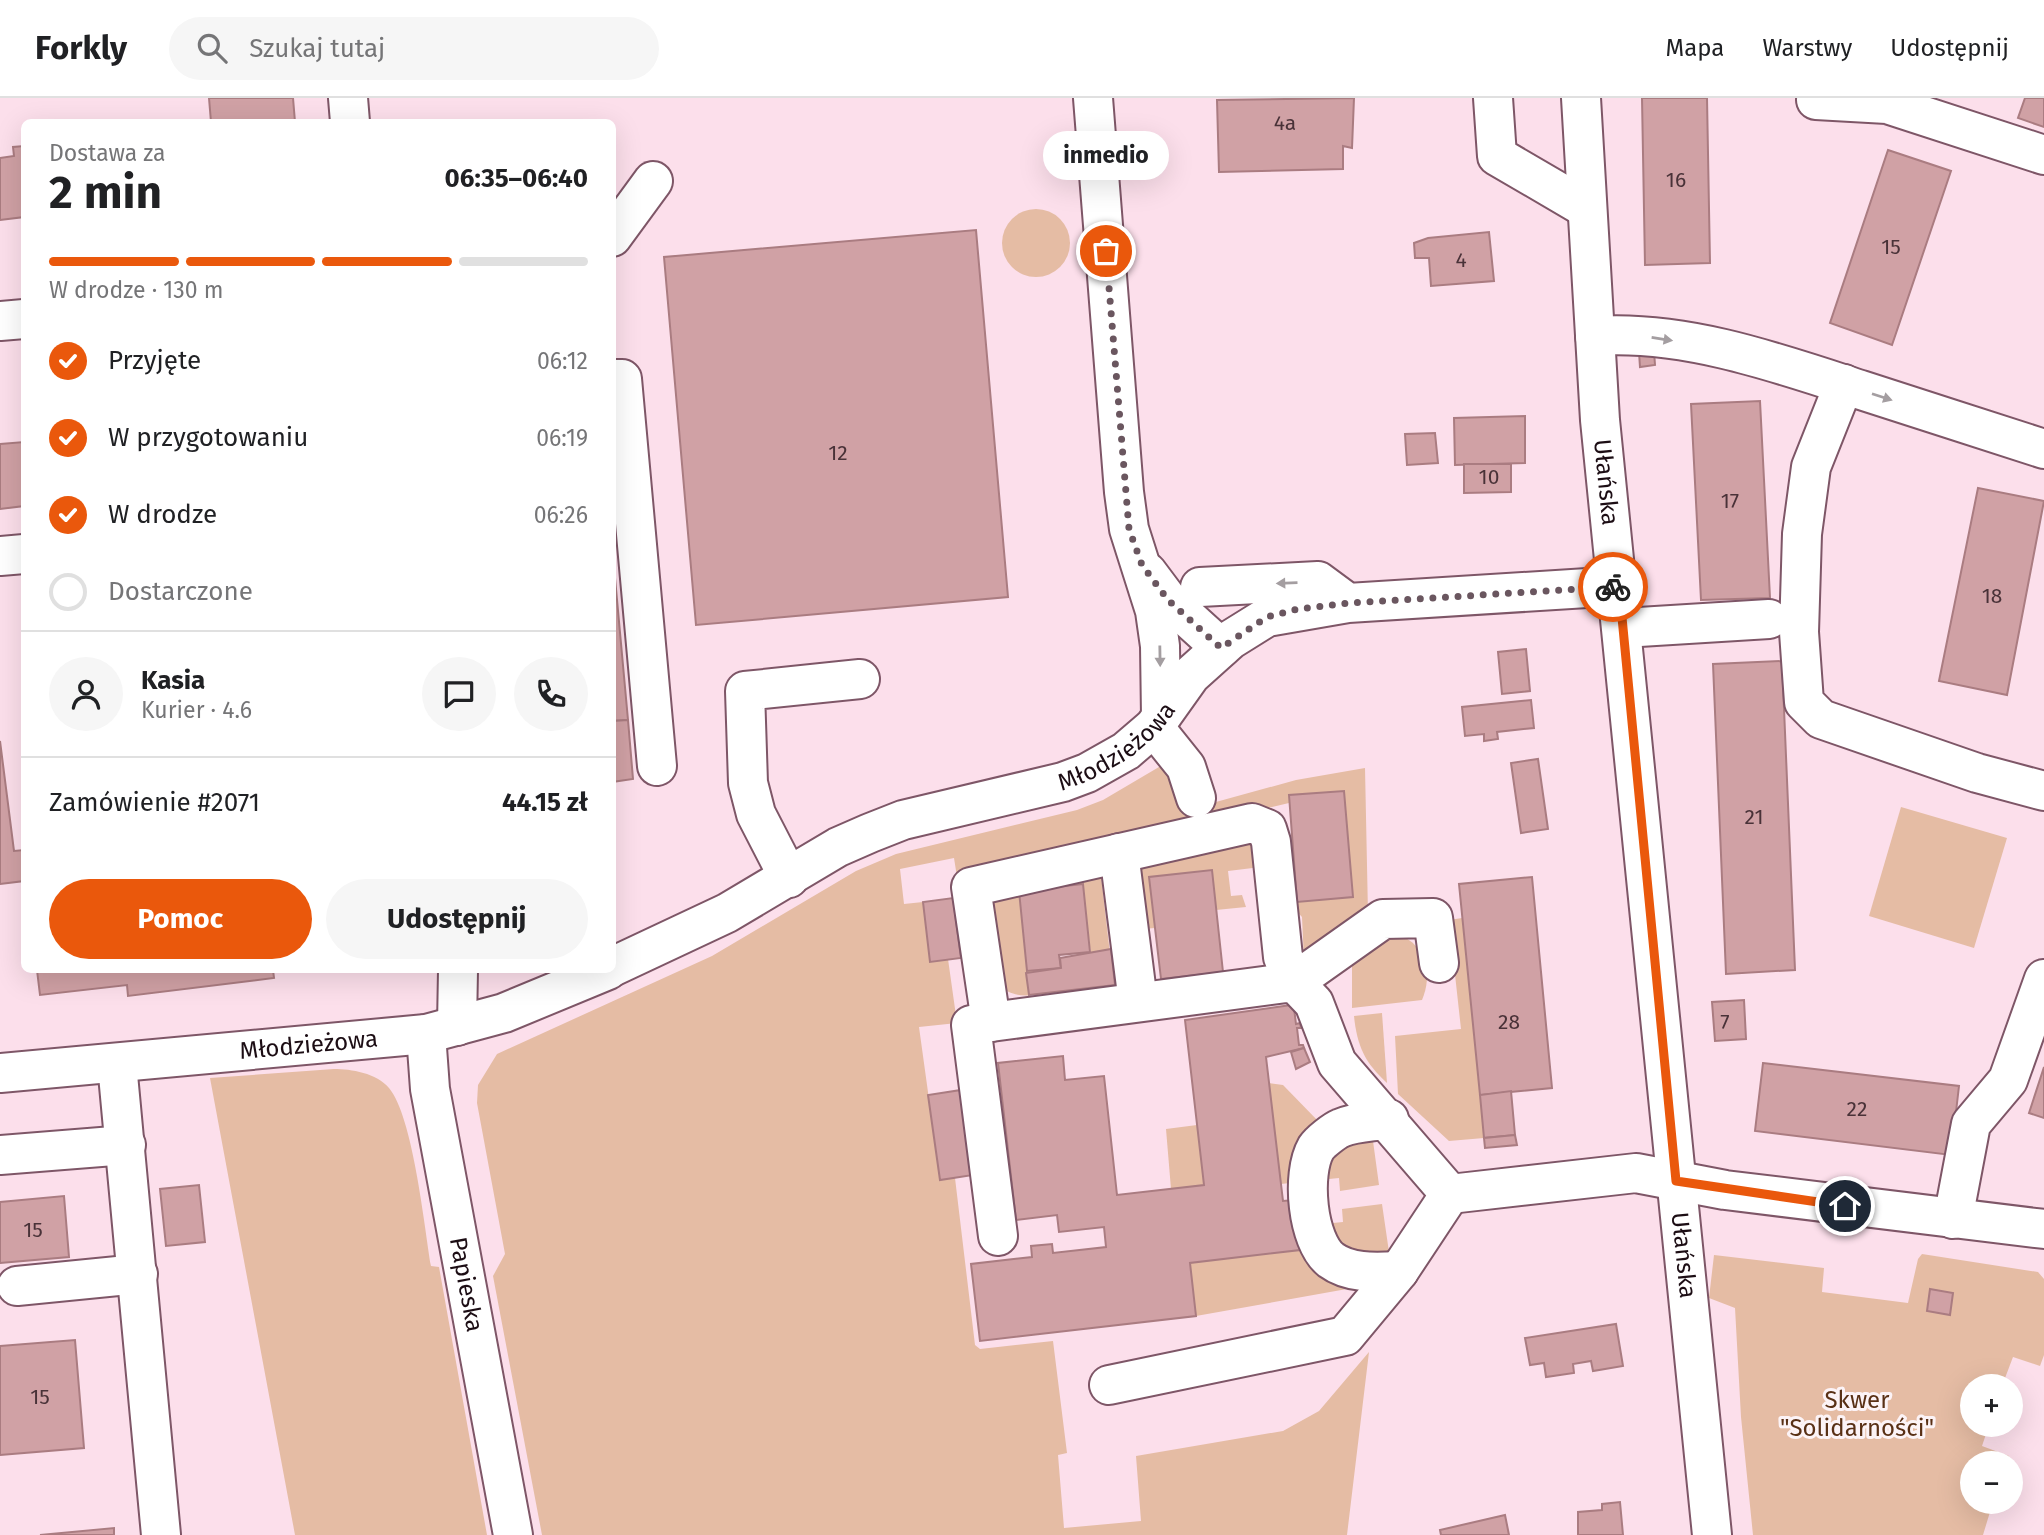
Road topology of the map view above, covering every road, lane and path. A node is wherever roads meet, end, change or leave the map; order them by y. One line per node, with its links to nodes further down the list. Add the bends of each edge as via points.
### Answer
1 (348, 98): 6 (street)
2 (1093, 98): 19 (street, via 1124,492 1129,529)
3 (1493, 98): 9 (street, via 1497,156)
4 (1581, 98): 9 (street, Ułańska)
5 (1816, 100): 7 (street, via 1887,104)
6 (350, 119)
7 (2044, 155)
8 (653, 181): 10 (street)
9 (1586, 208): 13 (street, Ułańska)
10 (616, 232)
11 (21, 319): 12 (street)
12 (0, 321)
13 (1595, 337): 15 (street, one-way to 15, via 1633,334 1698,345); 20 (street, Ułańska)
14 (616, 379): 28 (street, via 622,379)
15 (1844, 384): 16 (street, one-way to 16); 29 (street, via 1811,467 1802,534 1799,632 1804,702 1821,719)
16 (2044, 449)
17 (21, 554): 18 (street)
18 (0, 556)
19 (1142, 565): 21 (street); 25 (street, via 1168,600); 27 (street, one-way to 27, via 1160,646)
20 (1619, 586): 22 (street, Młodzieżowa); 24 (street, Ułańska)
21 (1200, 587): 22 (street, one-way to 21, via 1318,581); 25 (street, via 1217,608)
22 (1349, 603): 25 (street, Młodzieżowa, via 1267,617)
23 (1769, 619): 24 (street)
24 (1623, 628): 47 (street, Ułańska)
25 (1226, 644): 27 (street, Młodzieżowa, via 1191,675)
26 (860, 679): 32 (street, via 745,691 748,783 756,814)
27 (1157, 722): 30 (street, via 1186,767); 32 (street, Młodzieżowa, via 1126,751 1087,773 903,820 838,847)
28 (657, 765)
29 (2044, 791)
30 (1199, 817): 31 (street); 38 (street, via 1252,823 1267,830 1283,957)
31 (1119, 853): 39 (street); 40 (street, via 971,887)
32 (789, 878): 34 (street, Młodzieżowa)
33 (1439, 963): 38 (street, via 1433,918 1383,919)
34 (616, 965)
35 (457, 973): 41 (street, Papieska)
36 (598, 973): 41 (street, Młodzieżowa, via 505,1013)
37 (2044, 979): 49 (street, via 2008,1080 1971,1124)
38 (1294, 982): 39 (street); 44 (street, via 1314,1003 1337,1063)
39 (1138, 1002): 40 (street)
40 (991, 1022): 51 (street, via 971,1025)
41 (441, 1030): 42 (street, Młodzieżowa); 57 (street, Papieska, via 430,1089)
42 (117, 1064): 43 (street, Młodzieżowa); 45 (street)
43 (0, 1073)
44 (1389, 1119): 48 (street); 52 (street, via 1341,1128 1317,1146 1310,1164 1309,1204 1318,1244 1330,1259 1347,1269)
45 (126, 1145): 46 (street); 53 (street)
46 (0, 1155)
47 (1676, 1181): 48 (street, via 1636,1173); 49 (street); 58 (street, Ułańska)
48 (1450, 1194): 52 (street)
49 (1953, 1219): 50 (street)
50 (2044, 1229)
51 (998, 1236)
52 (1399, 1270): 55 (street, via 1345,1336)
53 (138, 1274): 54 (street); 56 (street)
54 (17, 1286)
55 (1109, 1385)
56 (161, 1535)
57 (513, 1535)
58 (1712, 1535)

